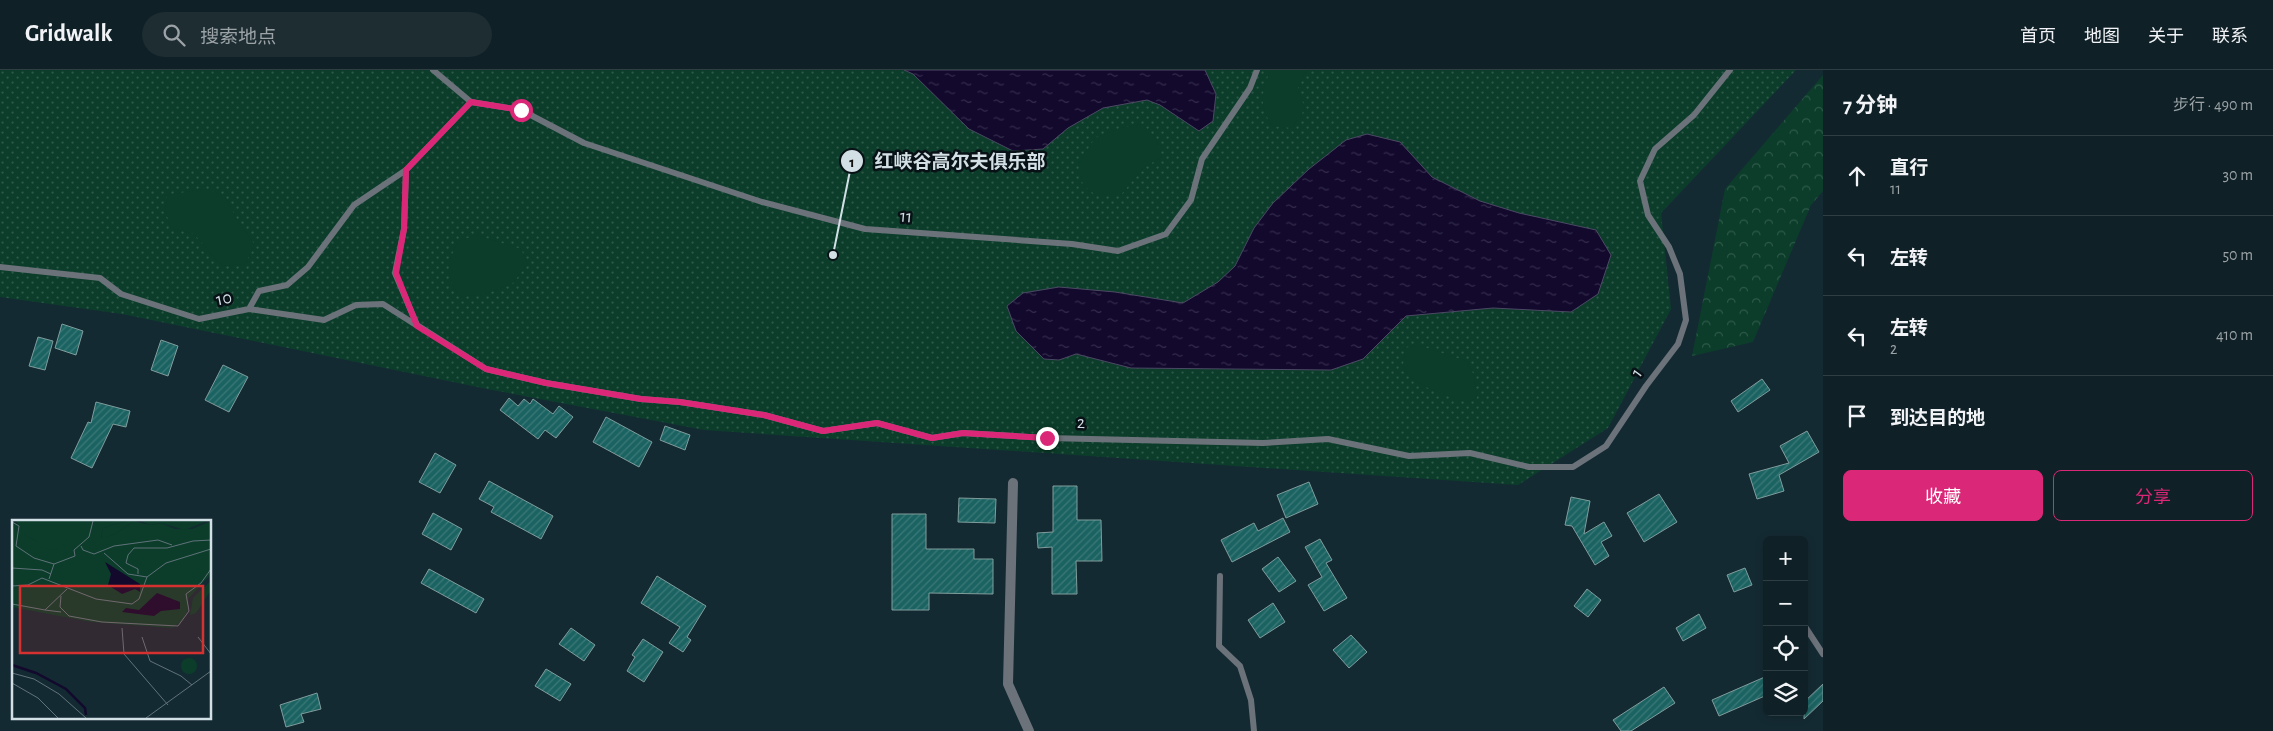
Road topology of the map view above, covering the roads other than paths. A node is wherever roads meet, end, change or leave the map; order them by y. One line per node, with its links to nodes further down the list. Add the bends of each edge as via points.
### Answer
1 (433, 70): 4 (lane)
2 (1257, 70): 4 (lane, 11, via 1250,88 1202,159 1192,200 1166,234 1118,252 1072,244 865,229 762,202 584,143 521,110)
3 (1730, 70): 9 (lane, 1, via 1694,115 1655,149 1640,181 1648,215 1669,247 1680,274 1686,320 1678,344 1606,446 1573,467 1529,467 1470,453 1409,456)
4 (471, 102): 5 (lane, 10)
5 (406, 170): 7 (lane, 10, via 354,205 308,267 287,285 260,291); 8 (lane, via 404,229 396,273)
6 (0, 267): 7 (lane, 10, via 100,278 121,294 199,319)
7 (249, 309): 8 (lane, 2, via 324,320 356,305 383,304)
8 (417, 326): 9 (lane, 2, via 486,369 641,399 764,415 823,431 877,423 932,438 963,433 1263,443)
9 (1328, 439)
10 (1013, 483): 14 (street, via 1008,684)
11 (1220, 576): 15 (lane, via 1219,646 1240,666 1251,700)
12 (1805, 626): 13 (lane)
13 (1823, 654)
14 (1029, 731)
15 (1254, 731)

